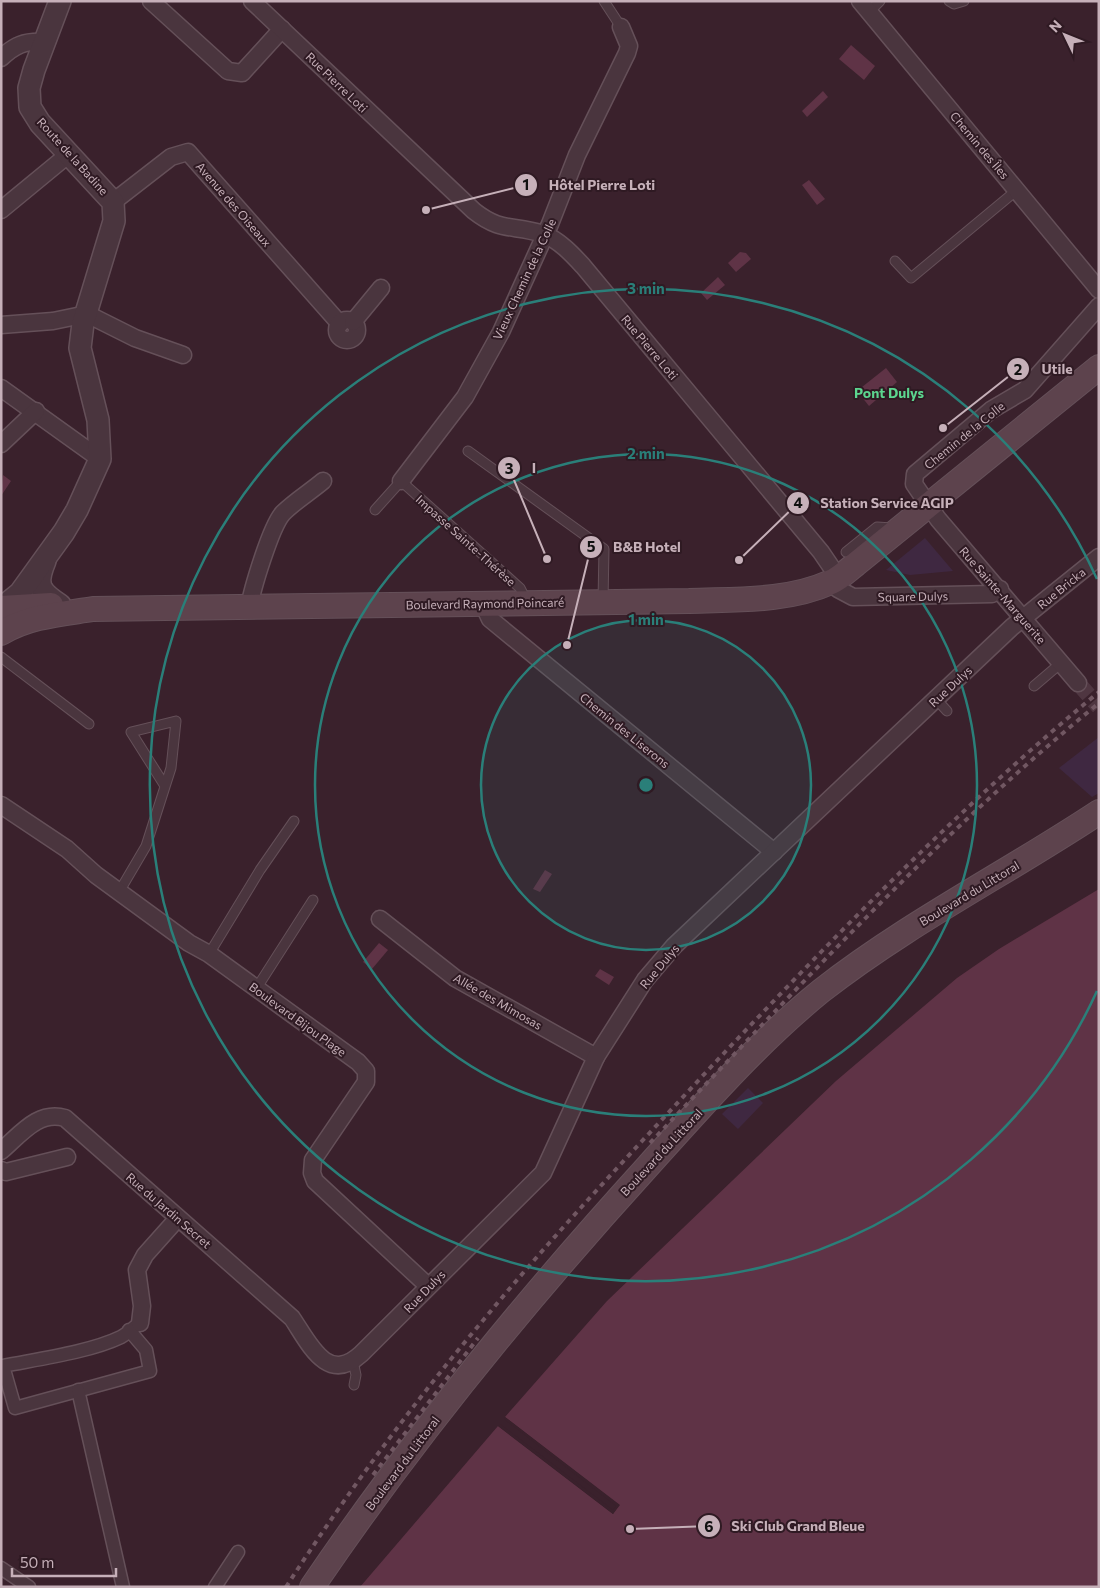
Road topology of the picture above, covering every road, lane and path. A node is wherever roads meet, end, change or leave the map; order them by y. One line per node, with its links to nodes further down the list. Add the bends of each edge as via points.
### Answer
1 (60, 1): 10 (street, Route de la Badine)
2 (151, 1): 9 (street, via 228,70 242,73)
3 (252, 1): 9 (street, Rue Pierre Loti)
4 (604, 1): 8 (lane, Vieux Chemin de la Colle)
5 (949, 1): 6 (lane, via 954,4)
6 (964, 1)
7 (870, 5): 13 (street, Chemin des Îles)
8 (621, 27): 16 (street, Vieux Chemin de la Colle, via 629,46 627,53 577,155)
9 (282, 29): 16 (street, Rue Pierre Loti, via 369,114 488,222)
10 (44, 42): 11 (street, via 27,41 14,46); 12 (street, Route de la Badine, via 29,88 30,107 40,123)
11 (1, 58)
12 (69, 154): 14 (street, Route de la Badine); 15 (street)
13 (1017, 190): 17 (lane, via 911,278); 19 (street, Chemin des Îles)
14 (113, 202): 18 (street, Avenue des Oiseaux, via 171,157 188,152 346,323); 21 (street, Route de la Badine, via 114,221)
15 (1, 210)
16 (545, 235): 31 (street, Vieux Chemin de la Colle, via 502,332 468,392); 39 (street, Rue Pierre Loti, via 584,266 821,552)
17 (895, 261)
18 (381, 288)
19 (1099, 290)
20 (1099, 306): 33 (street, Chemin de la Colle, via 1025,390 991,410 915,474 914,484)
21 (87, 314): 22 (street, via 53,322); 23 (street, via 135,338); 29 (street, Route de la Badine, via 82,323 80,348 98,420)
22 (1, 326)
23 (183, 355)
24 (1099, 367): 33 (main road, Boulevard Raymond Poincaré)
25 (1, 388): 26 (street)
26 (36, 412): 27 (street); 29 (street)
27 (1, 444)
28 (468, 451): 41 (lane, via 604,549)
29 (100, 459): 32 (street, Route de la Badine)
30 (323, 481): 45 (street, via 283,514 273,529)
31 (401, 481): 34 (lane, Vieux Chemin de la Colle); 42 (lane, Impasse Sainte-Thérèse, via 520,588)
32 (83, 494): 37 (street, Route de la Badine, via 77,510); 47 (street, Route de la Badine, via 5,588)
33 (928, 506): 35 (main road, Boulevard Raymond Poincaré); 40 (street, Rue Sainte-Marguerite)
34 (375, 510)
35 (898, 529): 36 (lane, via 877,527); 39 (main road, Boulevard Raymond Poincaré)
36 (846, 552)
37 (47, 557): 44 (street, via 38,578 42,592); 47 (street, Route de la Badine, via 20,593)
38 (1099, 557): 48 (street, Rue Bricka)
39 (835, 579): 40 (street, Square Dulys, via 838,589 853,597 992,594); 41 (main road, Boulevard Raymond Poincaré, via 812,588 754,599)
40 (1000, 589): 48 (street, Rue Sainte-Marguerite)
41 (603, 602): 42 (main road, Boulevard Raymond Poincaré)
42 (527, 603): 43 (main road, Boulevard Raymond Poincaré)
43 (483, 604): 45 (main road, Boulevard Raymond Poincaré); 60 (street, Chemin des Liserons, via 490,619)
44 (60, 605): 46 (main road, Boulevard Raymond Poincaré); 47 (main road, Boulevard Raymond Poincaré)
45 (249, 608): 46 (main road, Boulevard Raymond Poincaré)
46 (93, 609): 47 (main road, Boulevard Raymond Poincaré)
47 (9, 618)
48 (1023, 618): 50 (street, Rue Sainte-Marguerite); 53 (street, Rue Dulys)
49 (1, 657): 55 (lane)
50 (1061, 663): 51 (street, Rue Sainte-Marguerite); 52 (lane)
51 (1078, 683)
52 (1034, 686)
53 (936, 699): 54 (lane); 60 (street, Rue Dulys)
54 (947, 711)
55 (89, 724)
56 (165, 786): 56 (lane, via 171,768 176,721 130,732); 61 (lane, via 146,846)
57 (1, 805): 61 (street, Boulevard Bijou Plage, via 67,849)
58 (1099, 812): 81 (main road, Boulevard du Littoral, via 875,951 821,992 772,1036 624,1192 500,1334 408,1453)
59 (294, 821): 64 (lane)
60 (774, 852): 66 (street, Rue Dulys, via 674,946 645,980)
61 (125, 896): 64 (street, Boulevard Bijou Plage)
62 (313, 900): 65 (lane)
63 (380, 919): 66 (street, Allée des Mimosas, via 455,978)
64 (209, 954): 65 (street, Boulevard Bijou Plage)
65 (256, 989): 71 (street, Boulevard Bijou Plage, via 366,1071 366,1082 313,1160 312,1173 315,1181)
66 (596, 1057): 71 (street, Rue Dulys, via 542,1173)
67 (1, 1151): 70 (street, Rue du Jardin Secret, via 43,1117 55,1115 65,1118)
68 (67, 1157): 69 (street, via 6,1172)
69 (1, 1170)
70 (178, 1218): 72 (street, via 137,1270 142,1306); 73 (street, Rue du Jardin Secret, via 292,1318 318,1365 340,1366)
71 (428, 1286): 73 (street, Rue Dulys)
72 (134, 1326): 75 (street, via 146,1350 150,1371); 75 (street, via 122,1336 91,1346 3,1366 15,1408)
73 (353, 1361): 74 (lane)
74 (354, 1385)
75 (78, 1390): 79 (street)
76 (238, 1552): 80 (street)
77 (1, 1568): 78 (street)
78 (29, 1587)
79 (123, 1587)
80 (215, 1587)
81 (312, 1587)

